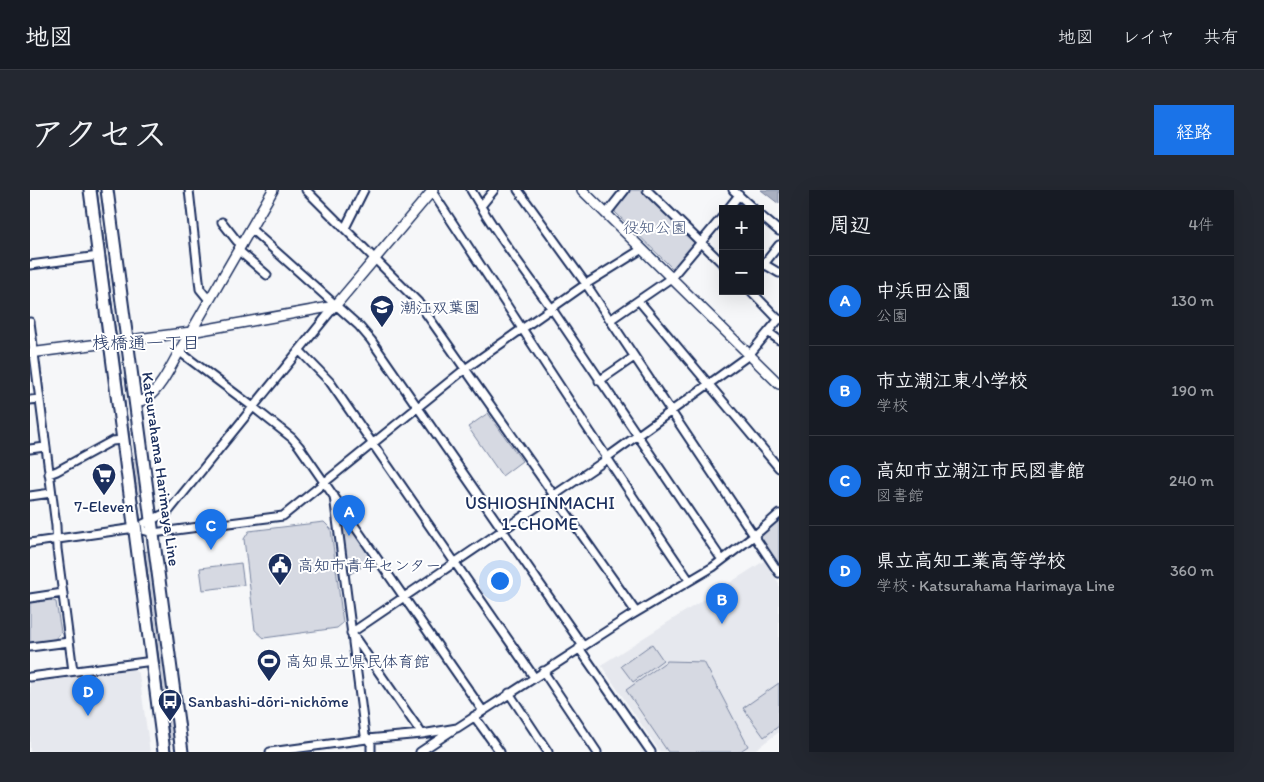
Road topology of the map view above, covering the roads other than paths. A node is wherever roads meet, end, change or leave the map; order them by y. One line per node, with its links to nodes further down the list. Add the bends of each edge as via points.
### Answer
1 (90, 190): 29 (main road, Katsurahama Harimaya Line)
2 (107, 190): 50 (main road, Katsurahama Harimaya Line)
3 (189, 190): 40 (street, via 200,289)
4 (273, 190): 23 (street)
5 (306, 190): 22 (street)
6 (364, 190): 22 (street)
7 (471, 190): 17 (street)
8 (494, 190): 17 (street)
9 (518, 190): 38 (street)
10 (582, 190): 18 (street)
11 (625, 190): 18 (street)
12 (647, 190): 25 (street)
13 (432, 191): 30 (street); 47 (street)
14 (736, 192): 15 (street); 16 (street)
15 (730, 205)
16 (750, 205)
17 (481, 206): 43 (street)
18 (606, 214): 28 (street)
19 (764, 218): 24 (street)
20 (719, 221): 25 (street)
21 (222, 222): 27 (street)
22 (345, 228): 30 (street)
23 (251, 229): 27 (street); 42 (street)
24 (779, 231)
25 (701, 244): 31 (street); 37 (street)
26 (779, 245): 32 (street)
27 (240, 248): 36 (street); 40 (street)
28 (642, 250): 37 (street); 38 (street)
29 (99, 256): 33 (street); 52 (main road, Katsurahama Harimaya Line)
30 (375, 257): 42 (street); 58 (street, via 418,302)
31 (719, 260)
32 (764, 264)
33 (30, 265)
34 (764, 268): 35 (street)
35 (779, 273)
36 (267, 276)
37 (672, 278): 41 (street); 56 (street)
38 (586, 284): 43 (street); 45 (street)
39 (755, 295): 44 (street)
40 (209, 300): 48 (street)
41 (639, 301): 45 (street); 60 (street)
42 (335, 306): 48 (street); 53 (street); 66 (street, via 371,340)
43 (551, 309): 47 (street); 59 (street)
44 (779, 319): 49 (street)
45 (610, 320): 57 (street)
46 (30, 322): 55 (street)
47 (523, 329): 58 (street); 73 (street)
48 (191, 332): 50 (street); 54 (street)
49 (768, 332): 51 (street); 56 (street)
50 (128, 340): 52 (street); 64 (main road, Katsurahama Harimaya Line)
51 (779, 340)
52 (110, 343): 55 (street); 69 (main road, Katsurahama Harimaya Line)
53 (300, 351): 65 (street); 70 (street, via 330,382)
54 (180, 352): 64 (street, via 158,387 146,400); 65 (street)
55 (31, 353): 62 (street)
56 (749, 355): 60 (street); 61 (street)
57 (634, 357): 59 (street); 67 (street)
58 (465, 369): 66 (street); 80 (street)
59 (599, 381): 68 (street)
60 (709, 384): 67 (street); 74 (street)
61 (779, 384)
62 (39, 399): 63 (street); 71 (street)
63 (30, 400)
64 (135, 402): 82 (main road, Katsurahama Harimaya Line)
65 (253, 407): 76 (street, via 300,446); 82 (street, via 168,512)
66 (418, 407): 70 (street); 84 (street)
67 (671, 412): 68 (street); 85 (street)
68 (636, 436): 73 (street); 88 (street)
69 (123, 440): 75 (street, via 112,441); 83 (main road, Katsurahama Harimaya Line)
70 (372, 444): 76 (street); 89 (street)
71 (45, 447): 72 (street); 75 (street)
72 (30, 449)
73 (607, 458): 80 (street); 91 (street)
74 (779, 468)
75 (49, 474): 77 (street)
76 (325, 483): 78 (street); 82 (street, via 283,516)
77 (51, 493): 79 (street); 86 (street)
78 (334, 495): 93 (street); 96 (street)
79 (30, 496)
80 (554, 496): 84 (street); 95 (street)
81 (779, 514): 85 (street)
82 (152, 527): 83 (street); 83 (street); 113 (main road, Katsurahama Harimaya Line)
83 (135, 528): 86 (street); 100 (main road, Katsurahama Harimaya Line)
84 (504, 530): 89 (street); 99 (street)
85 (754, 536): 88 (street); 90 (street)
86 (57, 539): 87 (street); 92 (street)
87 (30, 543)
88 (722, 560): 91 (street)
89 (455, 563): 93 (street); 104 (street)
90 (779, 573)
91 (689, 580): 95 (street)
92 (63, 593): 94 (street); 97 (street)
93 (404, 597): 96 (street); 106 (street)
94 (30, 598)
95 (636, 612): 99 (street)
96 (351, 632): 109 (street); 110 (street)
97 (69, 642): 98 (street); 101 (street)
98 (30, 647)
99 (581, 647): 102 (street); 120 (street)
100 (153, 660): 101 (street); 112 (main road, Katsurahama Harimaya Line)
101 (73, 671): 103 (street)
102 (543, 671): 104 (street); 119 (street)
103 (30, 676)
104 (534, 677): 105 (street)
105 (509, 693): 106 (street); 118 (street)
106 (483, 711): 107 (street)
107 (474, 716): 108 (street); 117 (street)
108 (457, 728): 109 (street); 116 (street)
109 (422, 734): 110 (street)
110 (367, 739): 111 (street); 115 (street)
111 (291, 751): 114 (street)
112 (164, 752)
113 (182, 752)
114 (270, 752)
115 (372, 752)
116 (420, 752)
117 (500, 752)
118 (548, 752)
119 (597, 752)
120 (651, 752)

